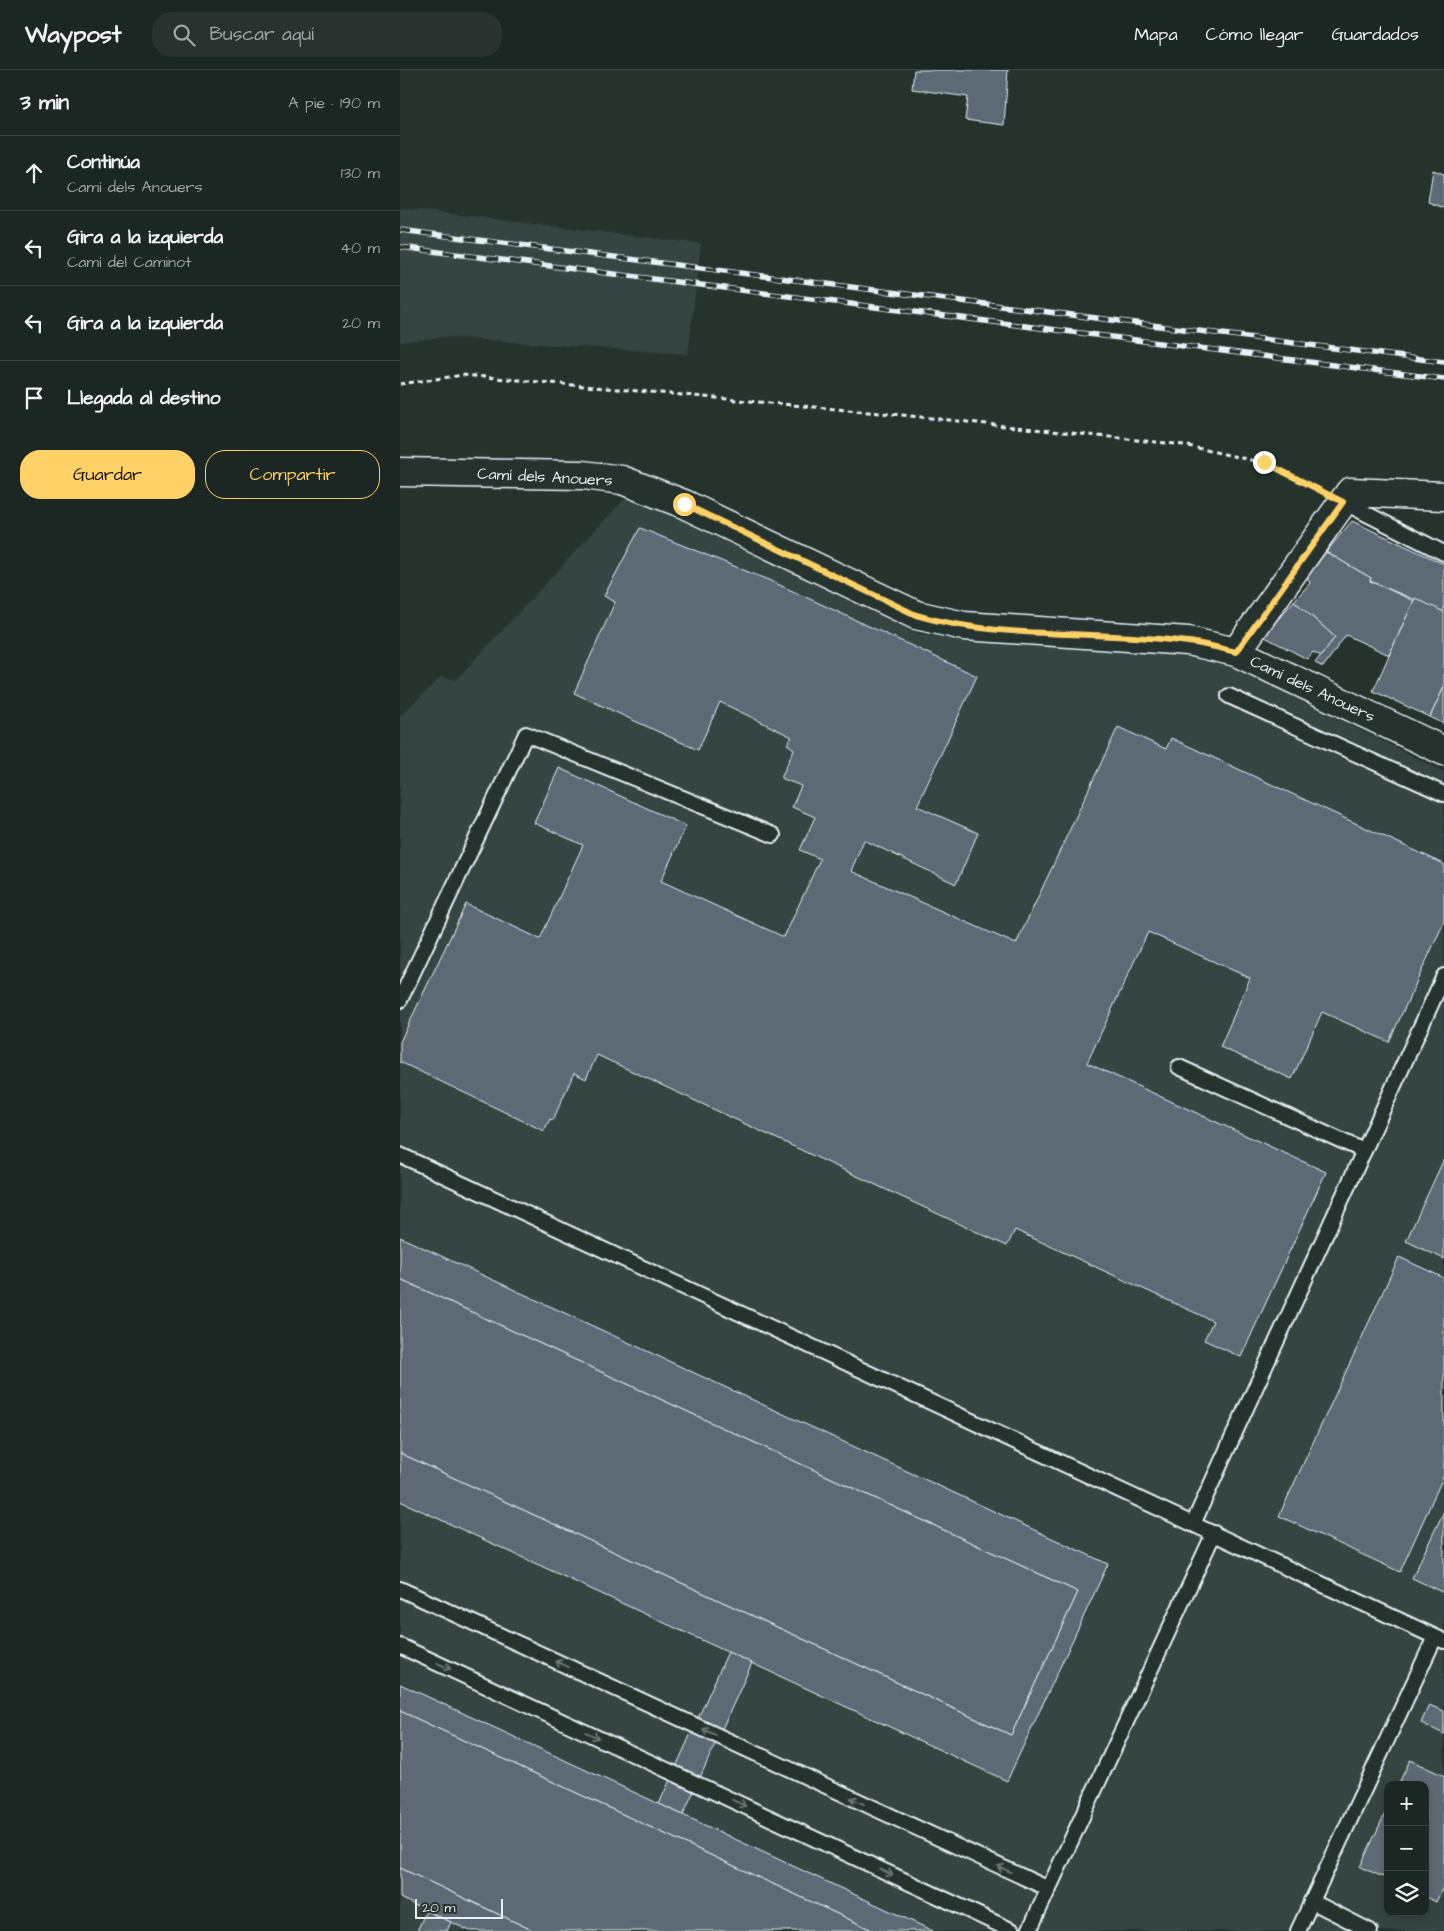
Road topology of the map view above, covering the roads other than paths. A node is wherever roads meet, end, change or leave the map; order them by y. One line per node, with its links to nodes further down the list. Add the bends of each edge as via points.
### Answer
1 (400, 472): 5 (street, Camí dels Anouers, via 583,475 622,480 684,504 916,615 940,622 1188,642)
2 (1444, 496): 3 (street, via 1350,492)
3 (1343, 502): 4 (lane); 5 (street)
4 (1444, 553)
5 (1236, 652): 7 (street, Camí dels Anouers)
6 (1229, 696): 8 (lane)
7 (1444, 751)
8 (1444, 794)
9 (773, 835): 11 (lane, via 526,734)
10 (1444, 976): 13 (lane)
11 (400, 1000)
12 (1179, 1067): 13 (lane)
13 (1364, 1150): 15 (lane)
14 (400, 1155): 15 (lane)
15 (1193, 1524): 16 (lane)
16 (1214, 1534): 18 (lane); 20 (lane)
17 (400, 1589): 20 (lane, one-way to 17)
18 (1440, 1639): 21 (lane)
19 (400, 1646): 22 (lane, one-way to 22)
20 (1049, 1889): 23 (lane)
21 (1311, 1901): 24 (lane); 25 (lane)
22 (1013, 1931)
23 (1029, 1931)
24 (1298, 1931)
25 (1370, 1931)

